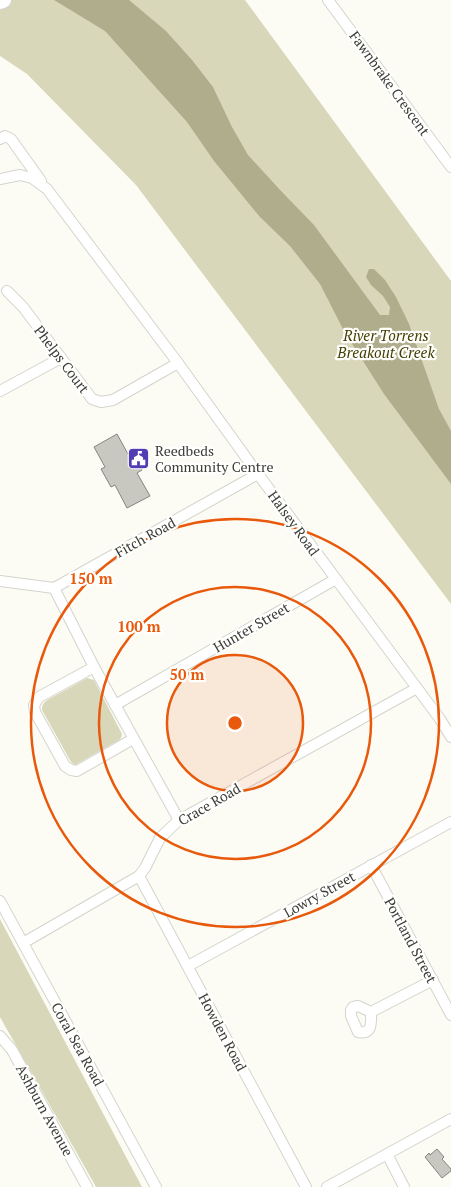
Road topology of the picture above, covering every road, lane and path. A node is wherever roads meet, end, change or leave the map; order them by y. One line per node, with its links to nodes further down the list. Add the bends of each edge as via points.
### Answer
1 (328, 0): 3 (street, Fawnbrake Crescent)
2 (0, 139): 5 (street, Halsey Road, via 5,136 10,139)
3 (451, 166)
4 (0, 179): 5 (street, Halsey Road, via 20,175 32,178)
5 (47, 188): 8 (street, Halsey Road)
6 (7, 291): 7 (street, Phelps Court)
7 (61, 358): 8 (street, Phelps Court, via 92,399 101,402 113,400); 9 (street)
8 (178, 363): 10 (street, Halsey Road)
9 (0, 391)
10 (258, 474): 11 (street, Halsey Road); 13 (street, Fitch Road)
11 (336, 579): 15 (street, Halsey Road); 16 (street, Hunter Street)
12 (0, 581): 13 (street)
13 (54, 588): 14 (street)
14 (94, 667): 16 (street); 18 (street, via 39,697 34,705 35,712 66,766 73,771)
15 (417, 688): 17 (street, Halsey Road); 19 (street, Crace Road)
16 (115, 705): 18 (street)
17 (451, 737)
18 (133, 739): 19 (street)
19 (179, 820): 22 (street, Crace Road, via 160,838)
20 (451, 822): 21 (street, Lowry Street)
21 (371, 865): 25 (street, Lowry Street); 26 (street, Portland Street)
22 (139, 876): 24 (street, Crace Road); 25 (street, Howden Road)
23 (0, 901): 24 (street, Coral Sea Road)
24 (23, 943): 33 (street, Coral Sea Road)
25 (188, 966): 34 (street, Howden Road)
26 (433, 980): 27 (street); 28 (street, Portland Street)
27 (371, 1012)
28 (451, 1015)
29 (0, 1036): 32 (street, Ashburn Avenue, via 12,1050)
30 (451, 1119): 31 (street)
31 (387, 1154): 35 (street); 36 (street)
32 (87, 1187)
33 (156, 1187)
34 (306, 1187)
35 (327, 1187)
36 (404, 1187)

